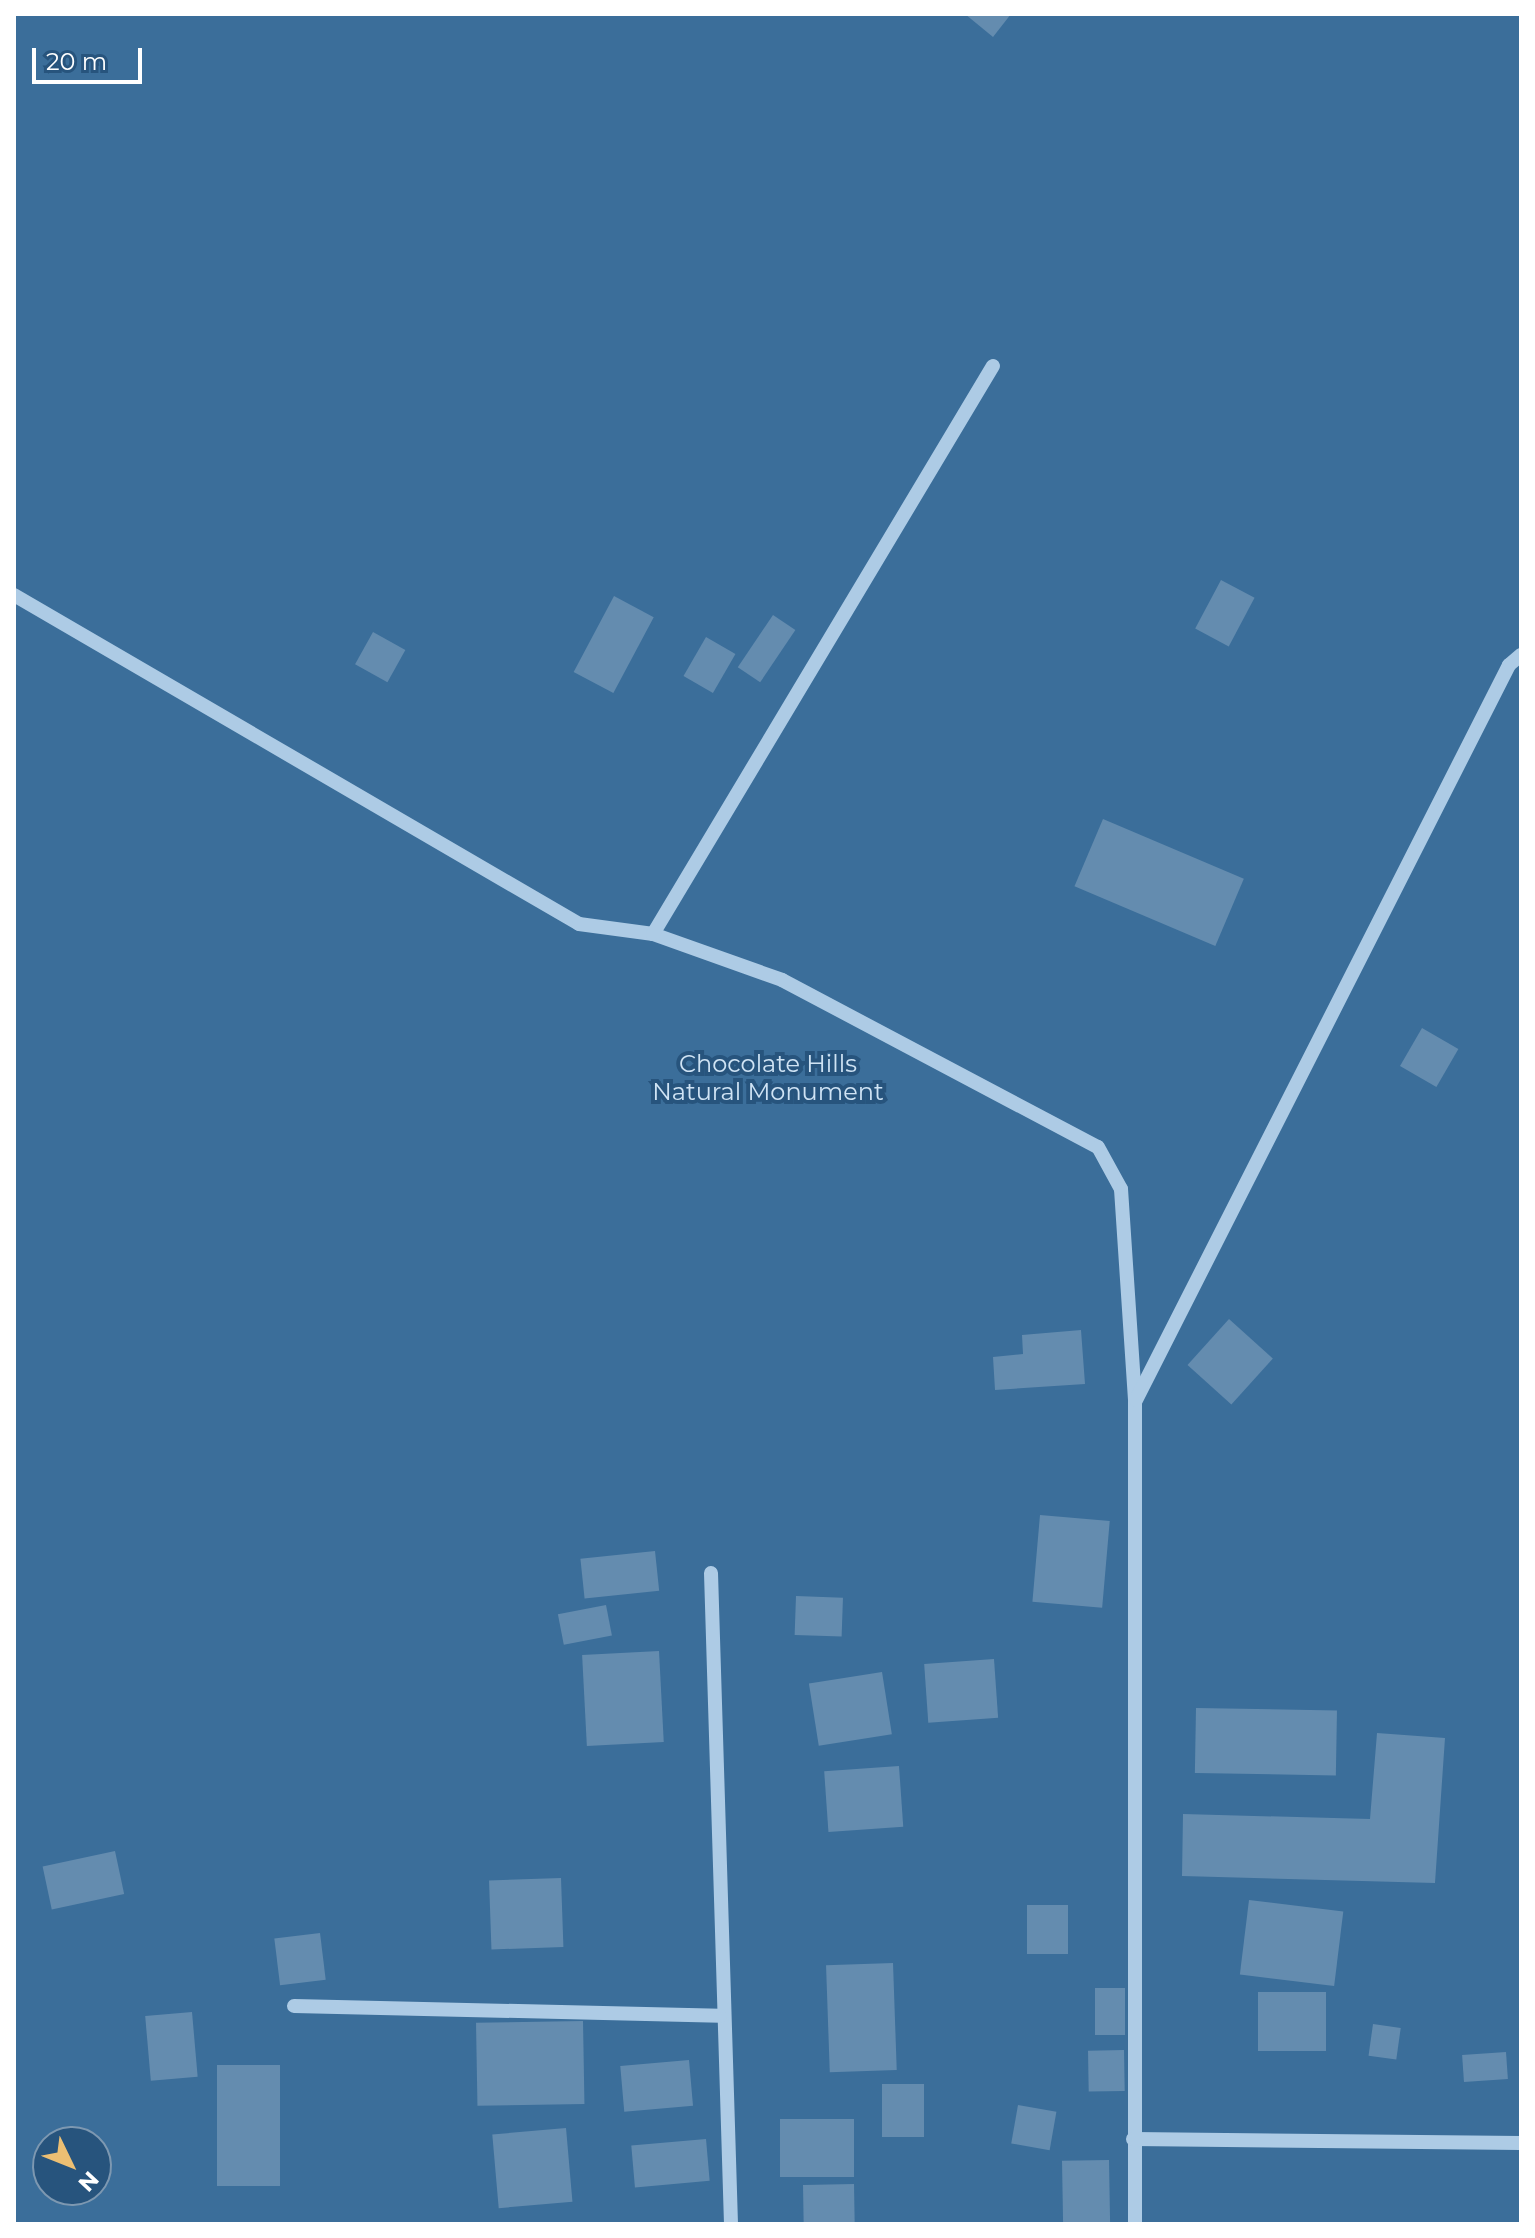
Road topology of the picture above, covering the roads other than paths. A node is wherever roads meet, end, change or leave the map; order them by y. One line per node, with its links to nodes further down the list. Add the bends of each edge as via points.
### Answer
1 (993, 366): 4 (street)
2 (14, 595): 4 (street, via 579,924)
3 (1521, 655): 5 (street, via 1509,665)
4 (653, 934): 5 (street, via 782,980 1098,1147 1121,1189)
5 (1135, 1402): 9 (street)
6 (711, 1573): 8 (street)
7 (294, 2006): 8 (street)
8 (720, 2016): 11 (street)
9 (1133, 2139): 10 (street); 12 (street)
10 (1521, 2143)
11 (731, 2224)
12 (1135, 2224)

